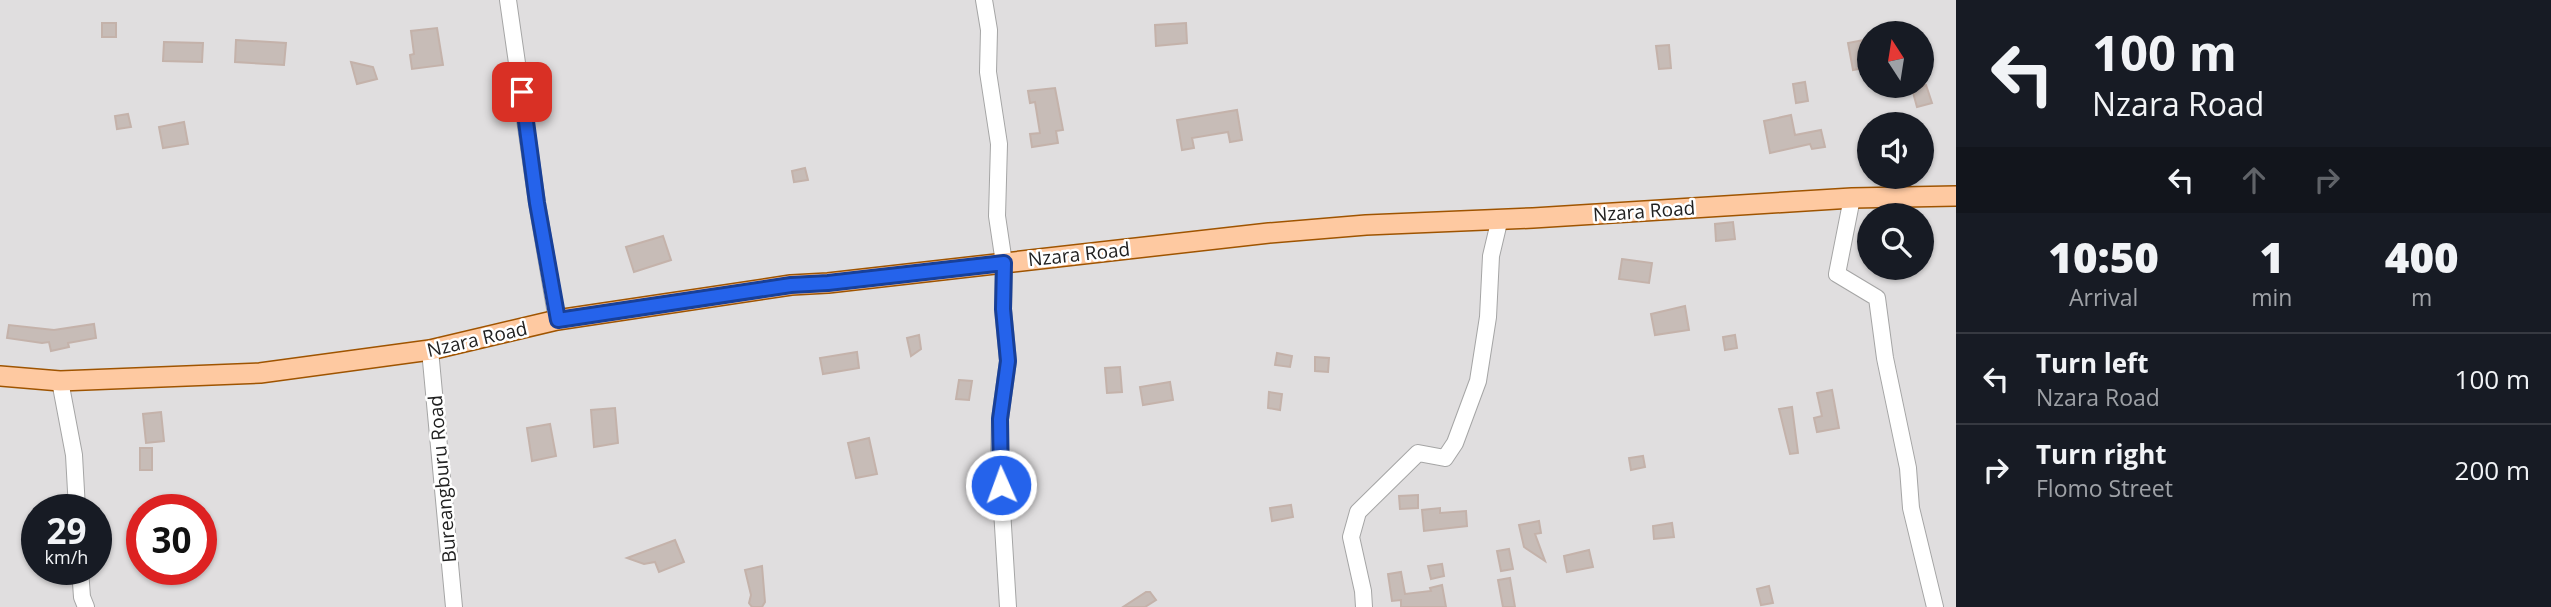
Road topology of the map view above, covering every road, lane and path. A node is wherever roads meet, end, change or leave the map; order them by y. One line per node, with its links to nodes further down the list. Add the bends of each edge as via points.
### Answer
1 (508, 0): 7 (street)
2 (985, 0): 6 (street, via 988,72 999,144 997,216)
3 (1956, 196): 4 (main road, Nzara Road)
4 (1852, 198): 5 (main road, Nzara Road); 17 (street, via 1837,274 1877,298 1911,508)
5 (1500, 218): 6 (main road, Nzara Road, via 1269,233); 16 (street, via 1491,256 1478,381 1455,443 1445,458 1418,453 1358,512 1351,537)
6 (1004, 263): 7 (main road, Nzara Road, via 791,285); 15 (street, via 1008,361 999,461)
7 (558, 320): 8 (main road, Nzara Road)
8 (430, 350): 10 (main road, Nzara Road, via 260,373); 14 (street, Bureangburu Road)
9 (0, 376): 10 (main road, Nzara Road)
10 (60, 381): 11 (street)
11 (76, 494)
12 (81, 585): 13 (street)
13 (86, 607)
14 (454, 607)
15 (1009, 607)
16 (1364, 607)
17 (1935, 607)

